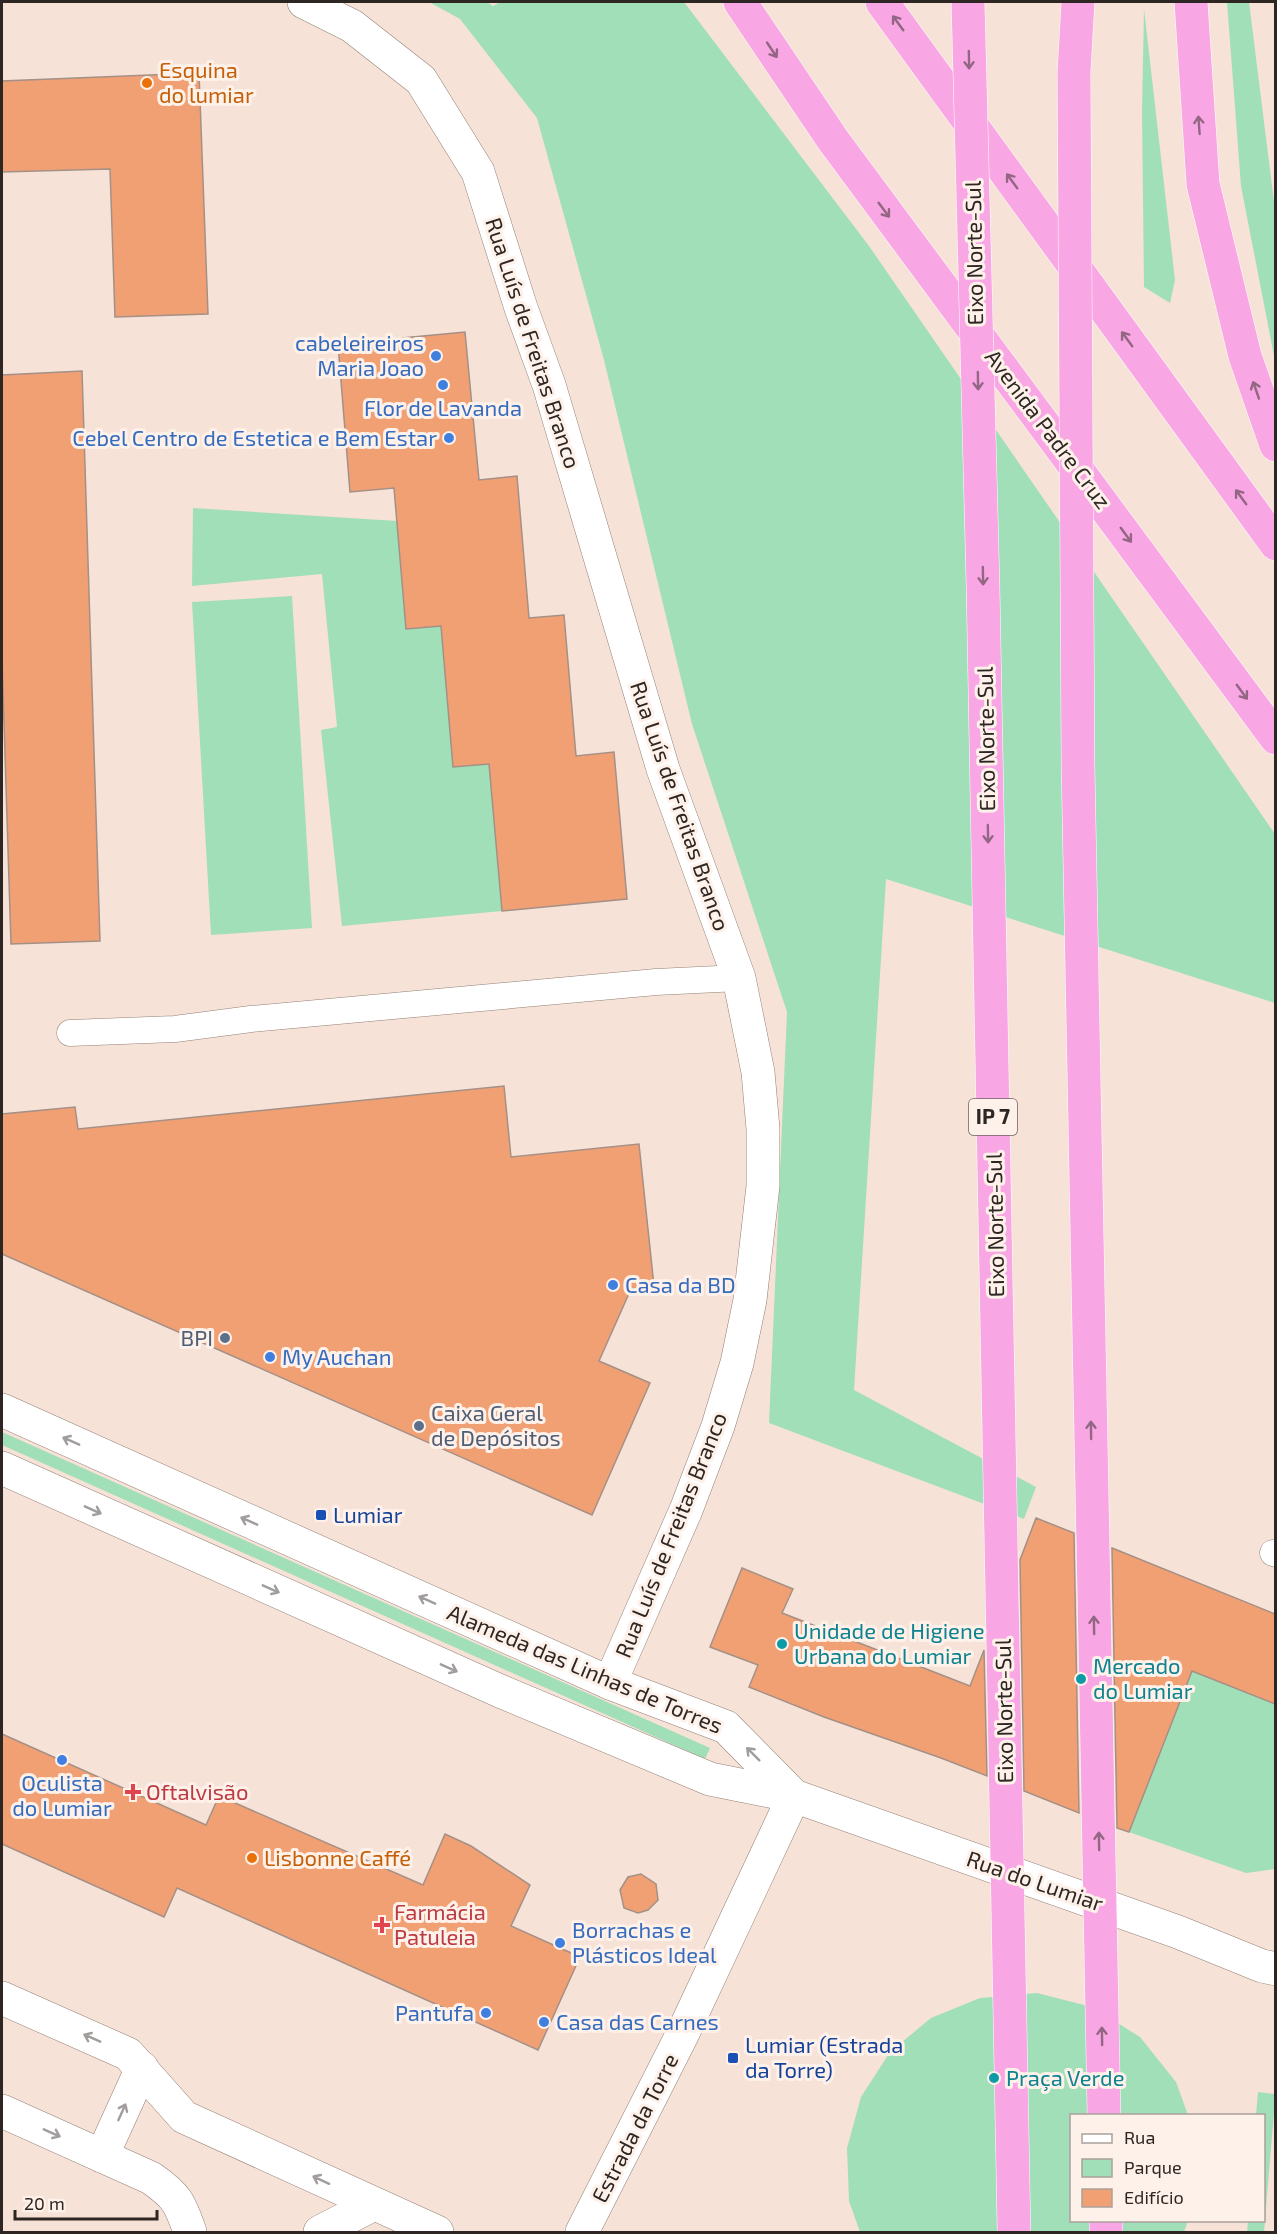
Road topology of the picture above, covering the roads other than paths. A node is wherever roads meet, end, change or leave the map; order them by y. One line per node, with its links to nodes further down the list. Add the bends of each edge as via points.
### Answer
1 (304, 2): 10 (street, Rua Luís de Freitas Branco, via 352,26 421,80 478,172 549,385 663,769)
2 (740, 2): 9 (highway, Avenida Padre Cruz, one-way to 9, via 833,140)
3 (882, 2): 8 (highway, one-way to 3)
4 (968, 2): 27 (highway, Eixo Norte-Sul / IP 7, one-way to 27, bridge)
5 (1078, 2): 20 (highway, one-way to 5, bridge, via 1077,753 1074,72)
6 (1191, 2): 7 (highway, one-way to 6, via 1245,356 1203,183)
7 (1275, 445)
8 (1275, 544)
9 (1275, 738)
10 (739, 978): 11 (lane, via 251,1018 175,1029); 14 (street, Rua Luís de Freitas Branco, via 758,1072 763,1129 763,1186 750,1299 737,1363 718,1426)
11 (70, 1033)
12 (2, 1410): 14 (street, Alameda das Linhas de Torres, one-way to 12)
13 (2, 1468): 15 (street, one-way to 15, via 500,1691 710,1779)
14 (610, 1683): 15 (street, Alameda das Linhas de Torres, one-way to 14, via 726,1727)
15 (794, 1796): 16 (street, Rua do Lumiar); 26 (street, Estrada da Torre, via 682,2035)
16 (1275, 1969)
17 (2, 1998): 18 (street, one-way to 17, via 128,2054)
18 (141, 2068): 21 (street, one-way to 18); 22 (street, one-way to 18, via 184,2117)
19 (2, 2111): 21 (street, one-way to 21)
20 (1104, 2114)
21 (102, 2156): 23 (street, via 166,2189 180,2204)
22 (374, 2204): 24 (street); 25 (street)
23 (190, 2232)
24 (320, 2232)
25 (437, 2232)
26 (582, 2232)
27 (1014, 2232)

